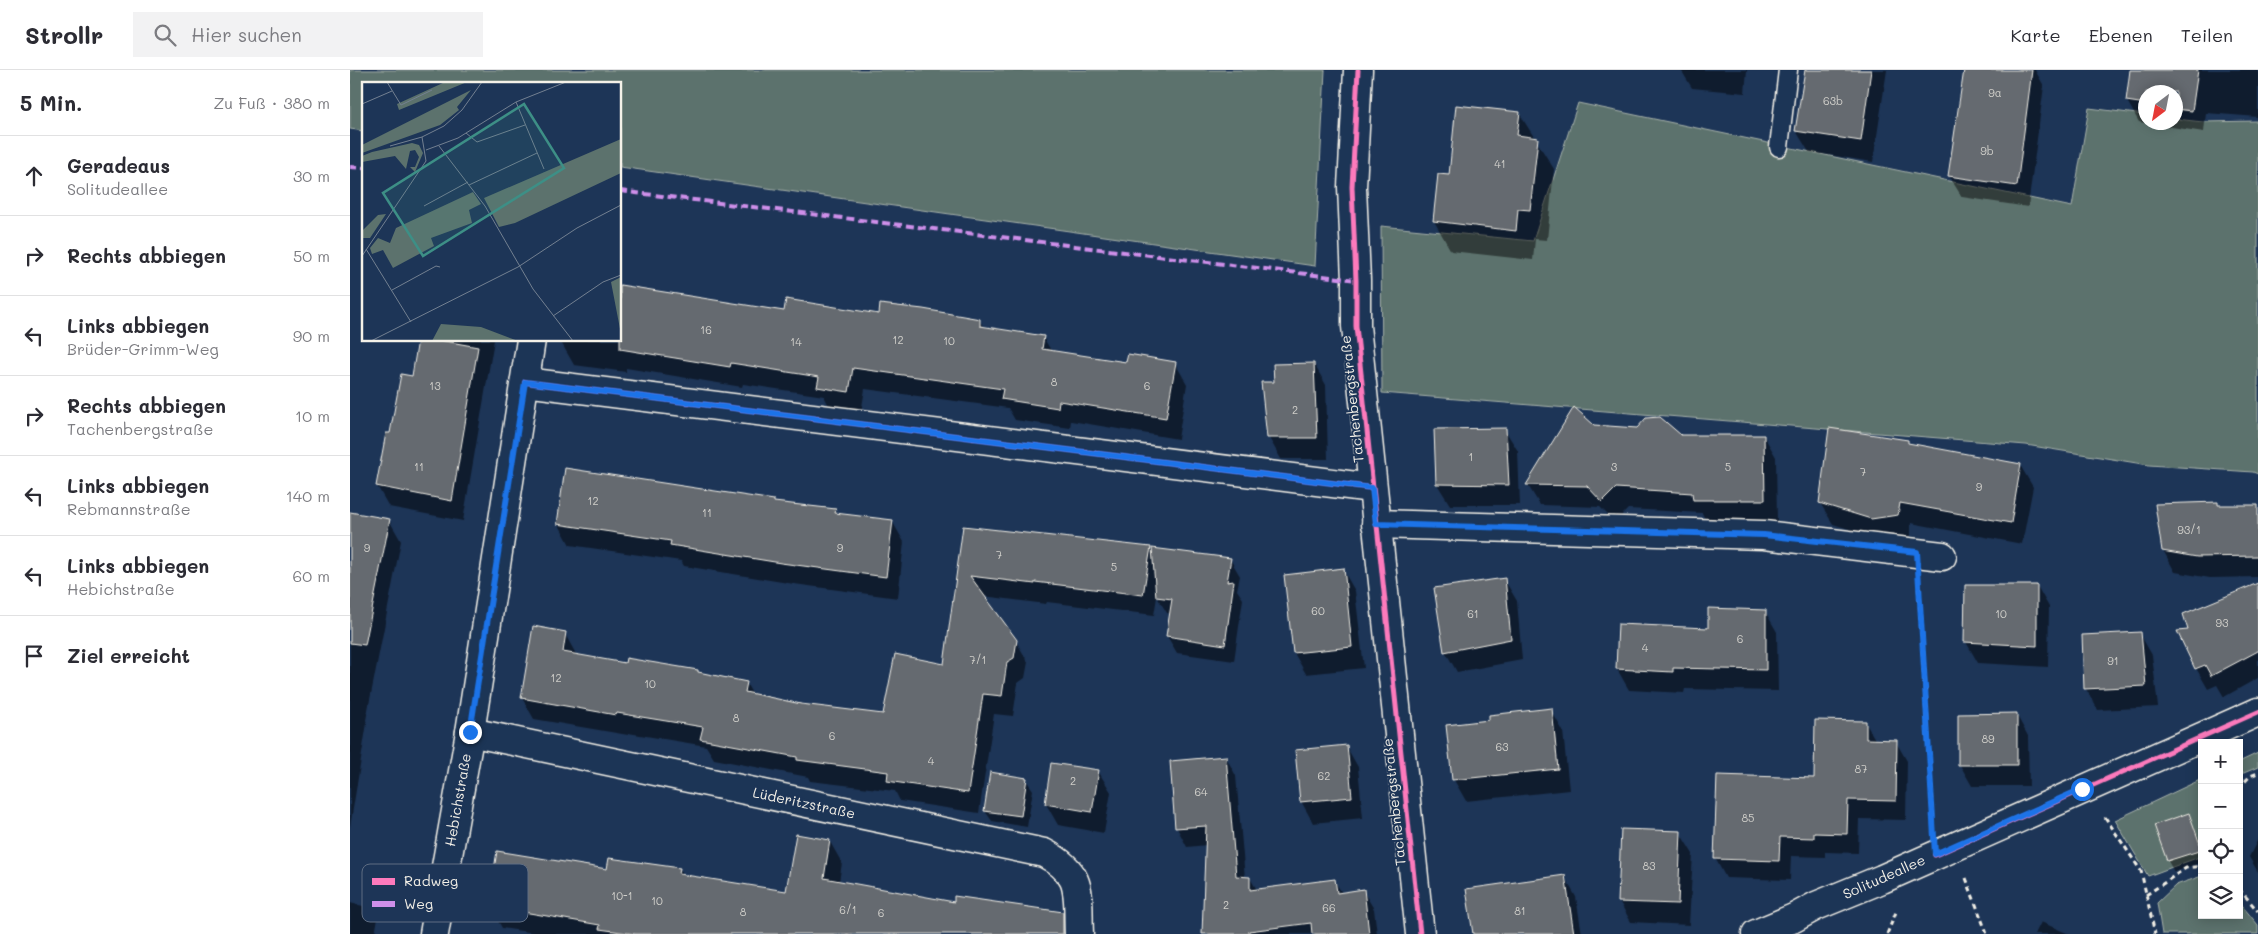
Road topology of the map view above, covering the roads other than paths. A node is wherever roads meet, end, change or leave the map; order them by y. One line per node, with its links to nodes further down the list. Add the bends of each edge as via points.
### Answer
1 (1358, 70): 6 (street, Tachenbergstraße, via 1352,187 1356,326)
2 (1788, 70): 3 (lane)
3 (1779, 147)
4 (531, 341): 5 (street, Hebichstraße)
5 (525, 382): 6 (street); 10 (street, Hebichstraße)
6 (1372, 488): 7 (street, Tachenbergstraße)
7 (1376, 524): 8 (street, via 1764,535); 13 (street, Tachenbergstraße)
8 (1930, 554)
9 (2258, 712): 14 (street, Solitudeallee)
10 (470, 732): 11 (street, Hebichstraße); 12 (street, Lüderitzstraße, via 1044,853 1070,871 1078,896)
11 (446, 864)
12 (1079, 934)
13 (1420, 934)
14 (1756, 934)

